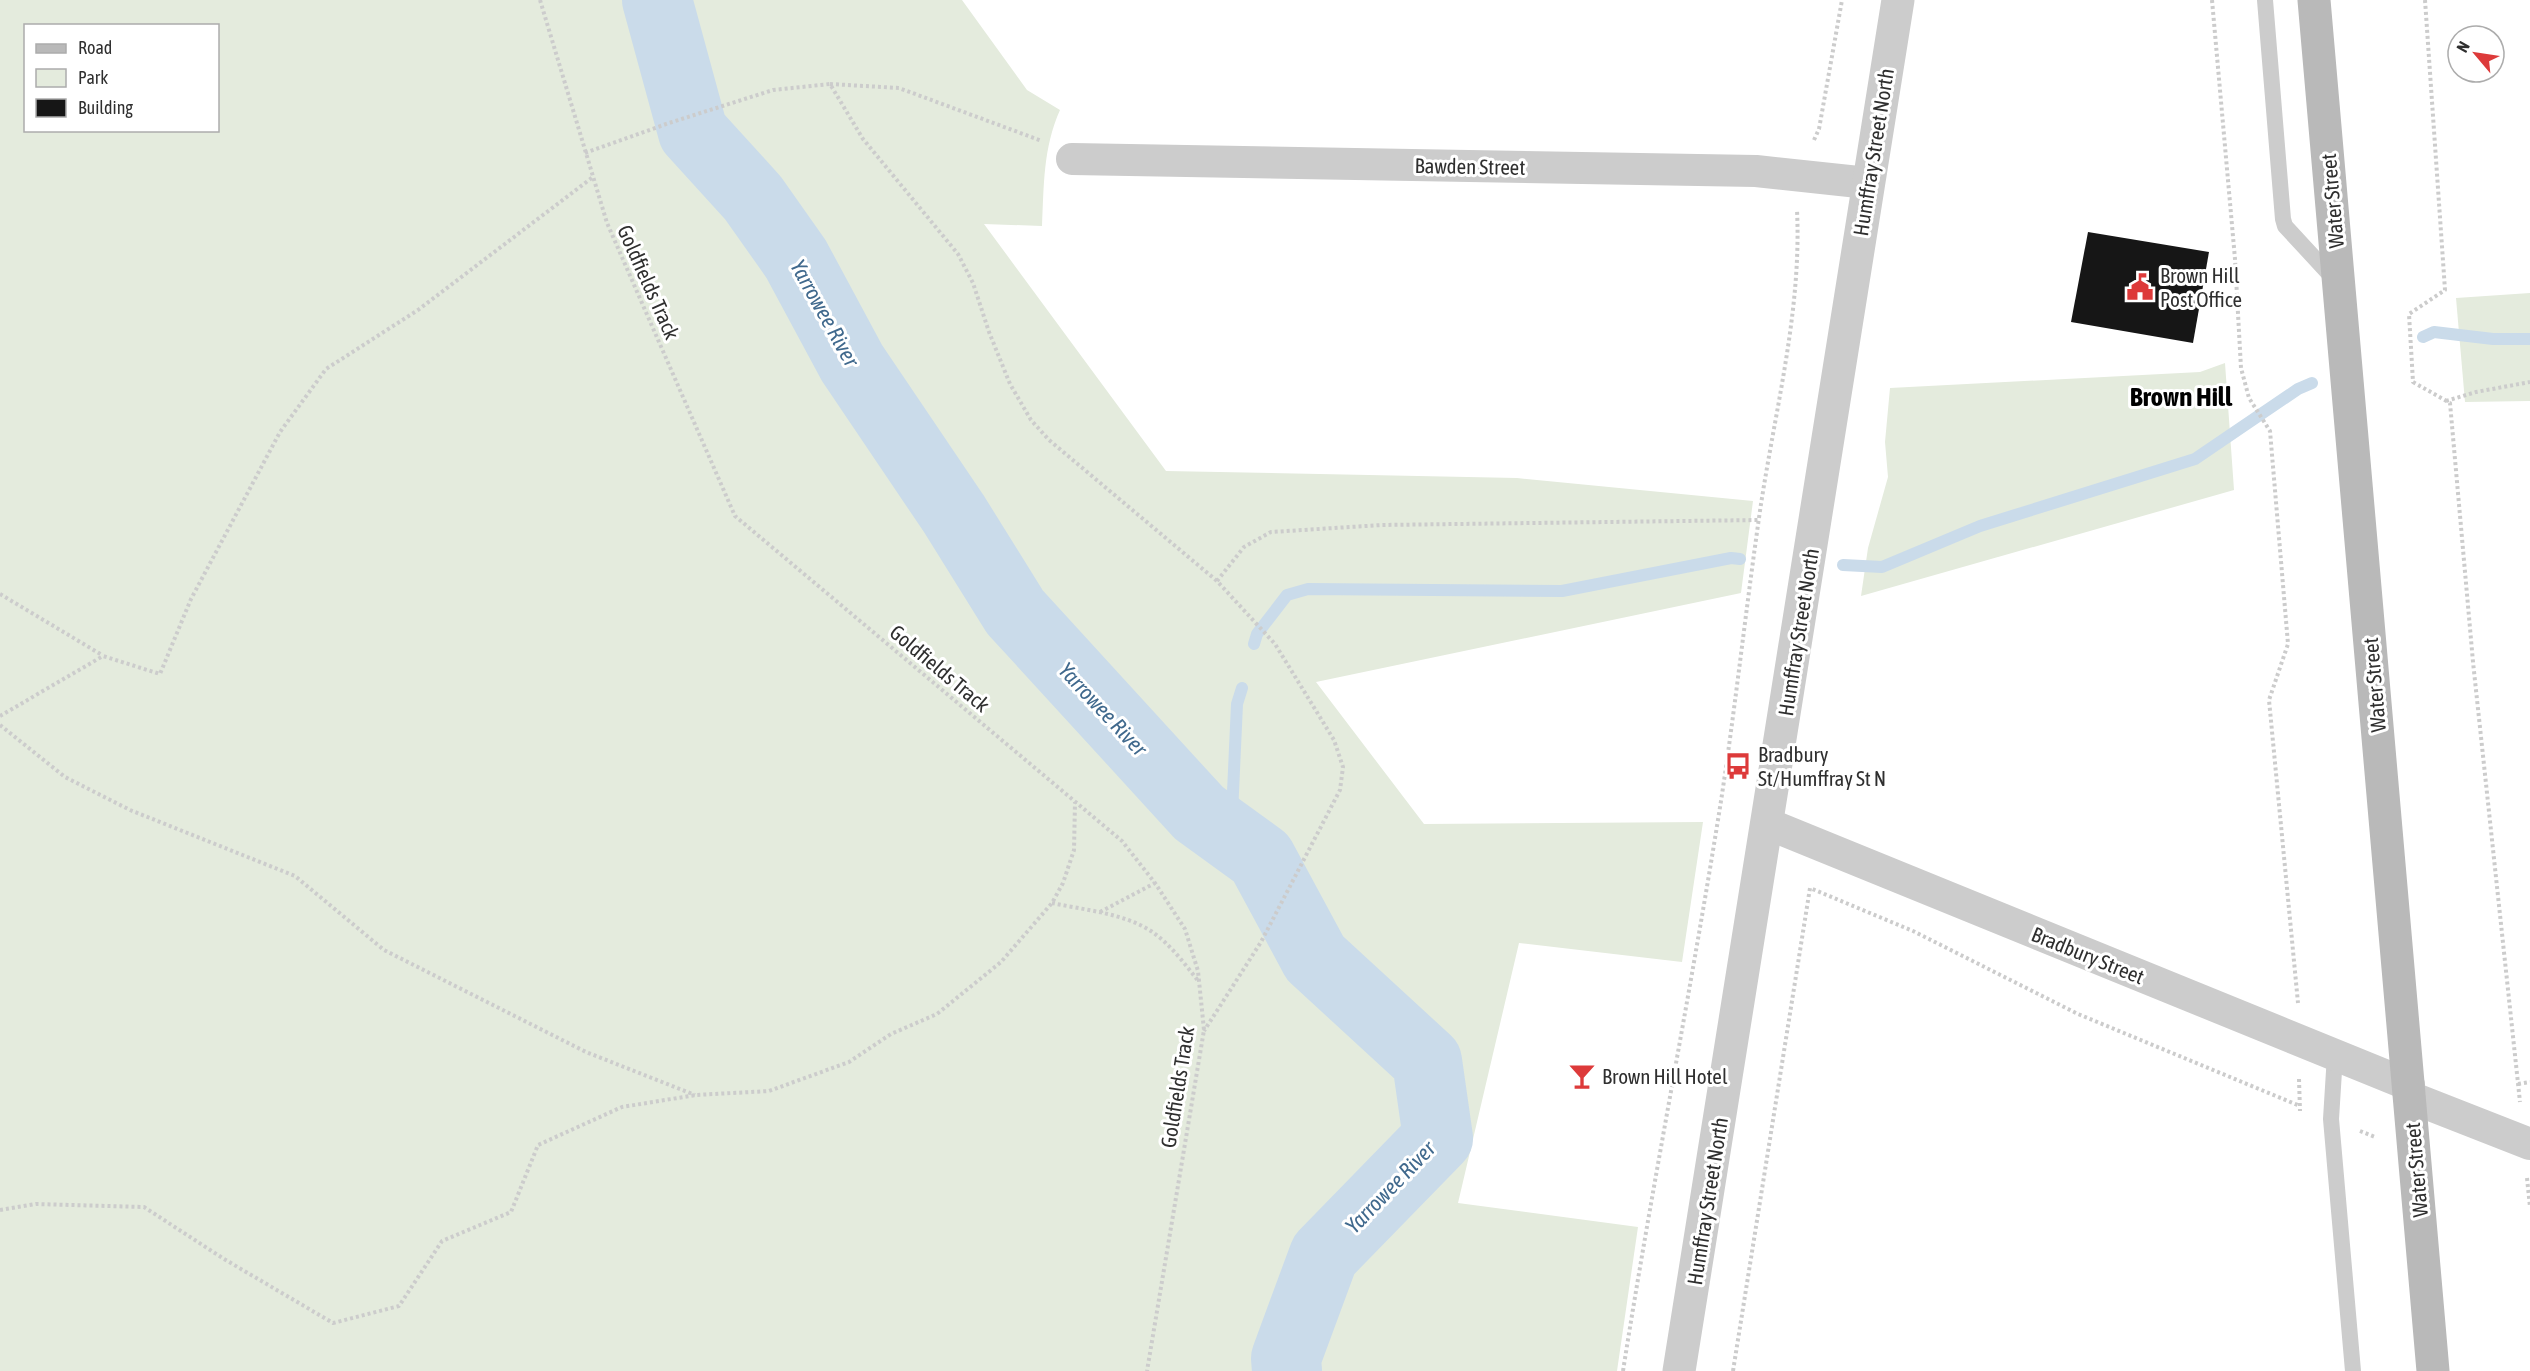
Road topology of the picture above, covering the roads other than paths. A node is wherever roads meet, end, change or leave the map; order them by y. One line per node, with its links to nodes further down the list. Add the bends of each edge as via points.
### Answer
1 (1898, 0): 5 (street, Humffray Street North)
2 (2265, 0): 6 (lane, via 2283,219)
3 (2314, 0): 6 (main road, Water Street)
4 (1072, 159): 5 (street, Bawden Street, via 1756,171)
5 (1868, 183): 7 (street, Humffray Street North)
6 (2339, 286): 9 (main road, Water Street)
7 (1767, 824): 8 (street, Bradbury Street); 11 (street, Humffray Street North)
8 (2335, 1055): 9 (street, Bradbury Street); 12 (lane, via 2331,1119)
9 (2410, 1091): 10 (street, Bradbury Street); 13 (main road, Water Street)
10 (2527, 1143)
11 (1679, 1371)
12 (2353, 1371)
13 (2433, 1371)

